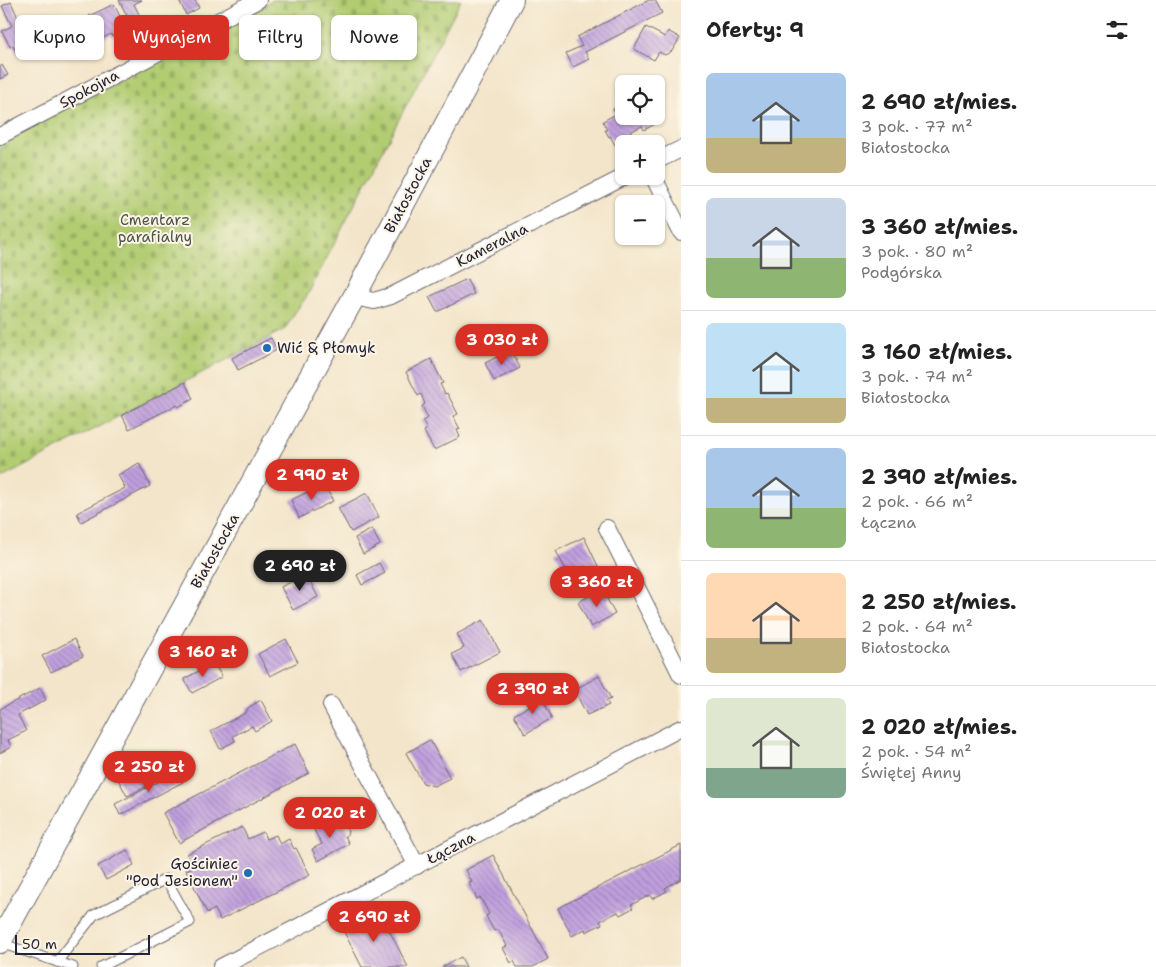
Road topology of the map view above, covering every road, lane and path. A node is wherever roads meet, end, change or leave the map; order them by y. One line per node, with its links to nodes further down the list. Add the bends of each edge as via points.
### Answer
1 (258, 0): 3 (street, Spokojna)
2 (512, 0): 9 (street, Białostocka)
3 (0, 136)
4 (681, 148): 5 (street)
5 (665, 156)
6 (615, 182): 9 (street, Kameralna, via 391,296 374,302)
7 (657, 185): 8 (street)
8 (681, 232)
9 (354, 297): 15 (street, Białostocka)
10 (607, 528): 11 (street)
11 (681, 675)
12 (331, 705): 14 (street)
13 (681, 728): 14 (street, Łączna)
14 (416, 866): 19 (street, Łączna)
15 (0, 942): 16 (lane)
16 (57, 962): 17 (lane); 18 (lane, via 94,916 166,879 190,922)
17 (73, 967)
18 (101, 967)
19 (221, 967)

